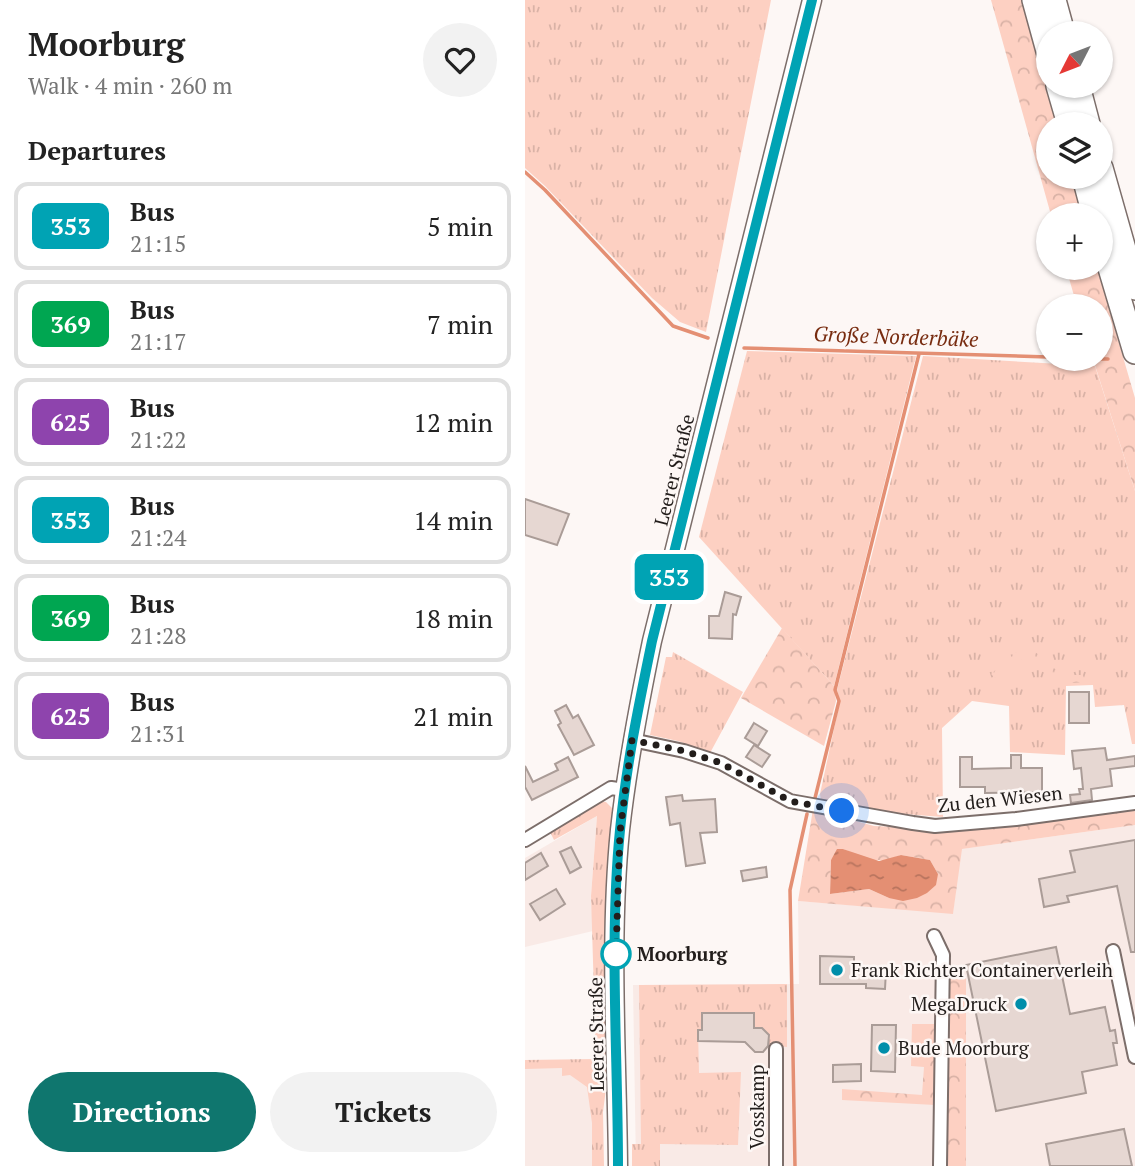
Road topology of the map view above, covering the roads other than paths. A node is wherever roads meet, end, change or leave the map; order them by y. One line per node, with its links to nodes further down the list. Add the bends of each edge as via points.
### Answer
1 (812, 0): 10 (main road, Leerer Straße, via 652,641)
2 (1034, 0): 4 (highway)
3 (1054, 0): 5 (highway)
4 (1040, 21)
5 (1060, 21)
6 (1107, 189): 8 (highway)
7 (1113, 278): 9 (highway)
8 (1135, 288)
9 (1135, 352)
10 (632, 740): 11 (main road, Leerer Straße); 12 (street, Zu den Wiesen, via 721,763 790,801 913,823 974,823)
11 (625, 790): 13 (street, via 611,788); 18 (main road, Leerer Straße, via 616,946)
12 (1135, 803)
13 (525, 841)
14 (934, 936): 20 (street, via 943,955)
15 (1113, 951): 17 (street)
16 (776, 1049): 19 (street, Vosskamp)
17 (1135, 1057)
18 (618, 1166)
19 (776, 1166)
20 (940, 1166)

